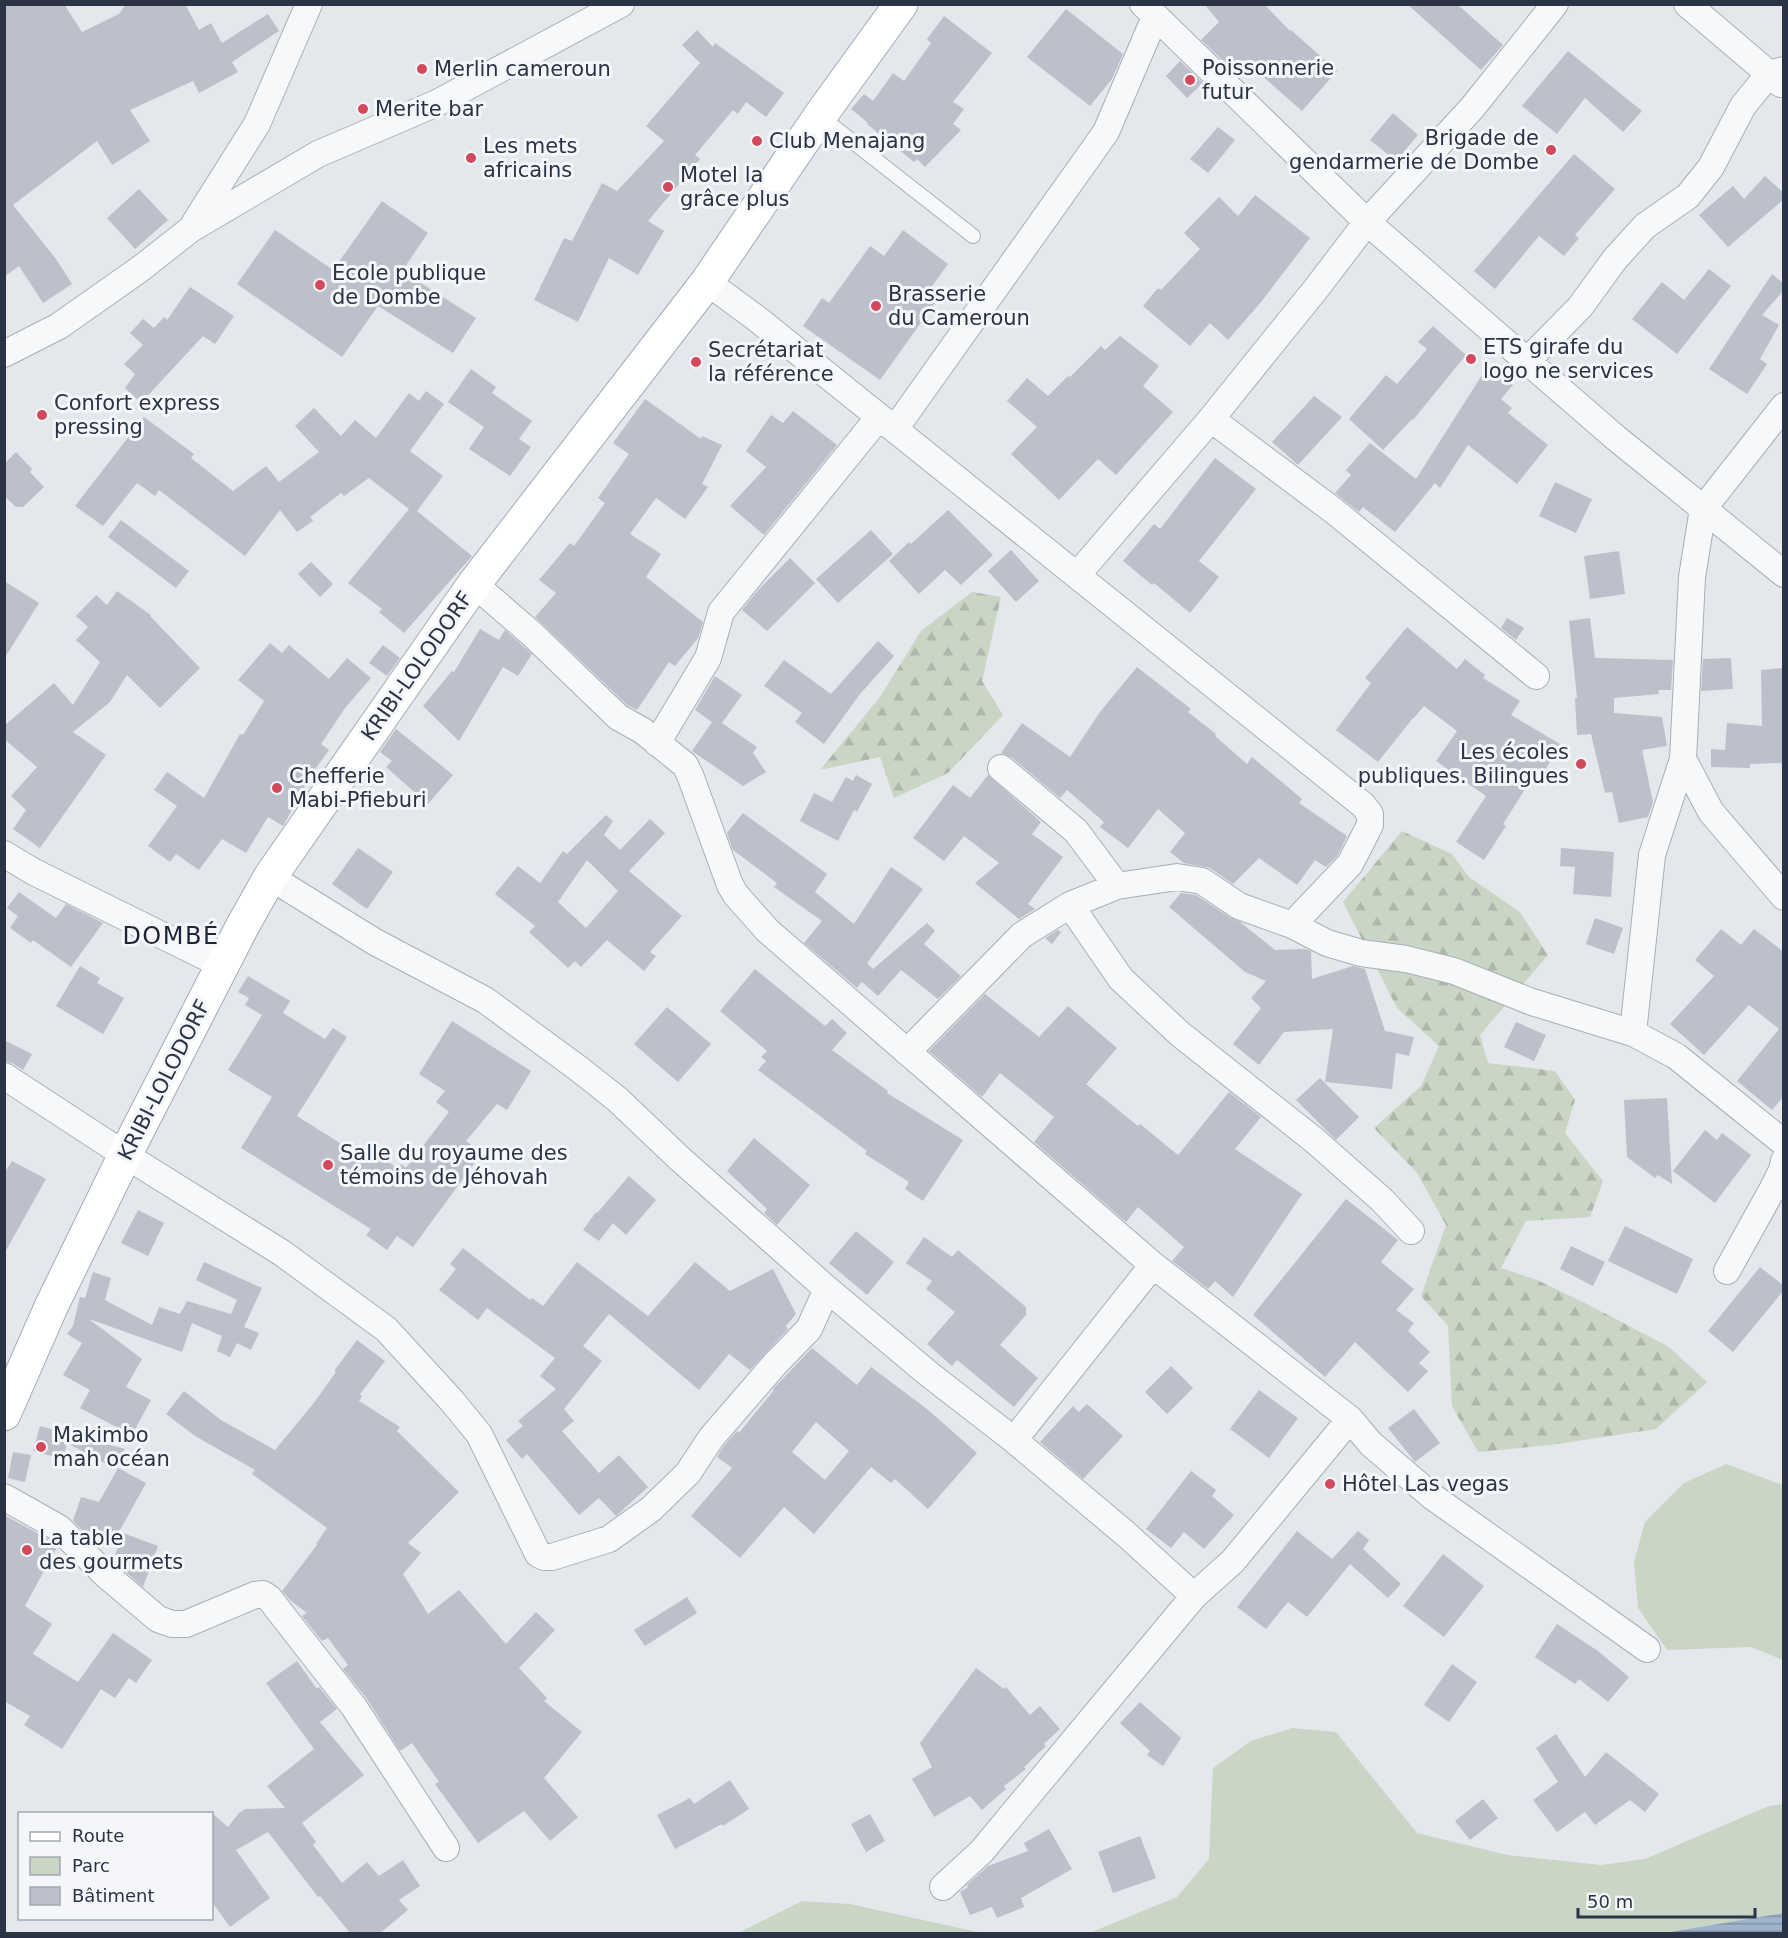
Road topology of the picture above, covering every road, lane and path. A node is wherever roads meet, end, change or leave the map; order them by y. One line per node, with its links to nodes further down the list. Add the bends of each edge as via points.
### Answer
1 (309, 4): 10 (street, via 257,124)
2 (621, 4): 10 (street, via 437,103 318,154)
3 (901, 4): 8 (main road, KRIBI-LOLODORF)
4 (1555, 4): 9 (street, via 1472,108)
5 (1687, 4): 7 (street)
6 (1149, 10): 9 (street); 17 (street, via 1106,132)
7 (1779, 77): 14 (street, via 1743,106 1711,167 1688,196 1644,226 1580,307)
8 (820, 116): 11 (lane); 12 (main road, KRIBI-LOLODORF)
9 (1367, 222): 14 (street); 16 (street)
10 (191, 229): 13 (street, via 59,326)
11 (973, 236)
12 (707, 282): 17 (street); 21 (main road, KRIBI-LOLODORF)
13 (6, 349)
14 (1526, 362): 18 (street)
15 (1784, 406): 18 (street)
16 (1211, 419): 19 (street); 22 (street, via 1334,511)
17 (887, 423): 19 (street); 23 (street, via 721,612 708,658)
18 (1703, 509): 20 (street); 24 (street, via 1692,577)
19 (1078, 574): 31 (street, via 1370,814 1370,825 1350,864)
20 (1784, 574)
21 (474, 584): 23 (street, via 618,717); 27 (main road, KRIBI-LOLODORF)
22 (1536, 676)
23 (657, 743): 34 (street, via 685,765 736,895 768,931)
24 (1683, 759): 29 (street, via 1711,812); 33 (street, via 1652,855)
25 (1000, 768): 28 (street, via 1076,831)
26 (4, 854): 32 (street)
27 (270, 877): 32 (main road, KRIBI-LOLODORF); 42 (street, via 375,942 485,1000 570,1062 617,1099)
28 (1117, 886): 30 (street); 31 (street, via 1178,877 1202,881 1239,906)
29 (1784, 897)
30 (1070, 904): 34 (street, via 1022,935); 39 (street, via 1121,979 1180,1034 1314,1140)
31 (1292, 925): 33 (street, via 1327,943 1454,970 1532,1002)
32 (222, 965): 37 (main road, KRIBI-LOLODORF)
33 (1633, 1033): 36 (street, via 1676,1056)
34 (907, 1052): 40 (street)
35 (4, 1076): 37 (street)
36 (1784, 1143)
37 (125, 1155): 42 (street, via 282,1253 386,1329 479,1434 538,1554 544,1557 609,1539 651,1509 688,1473 711,1438 774,1364 810,1329); 43 (main road, KRIBI-LOLODORF)
38 (1784, 1161): 41 (street)
39 (1411, 1231)
40 (1154, 1265): 44 (street); 45 (street)
41 (1726, 1271)
42 (827, 1289): 45 (street)
43 (4, 1414)
44 (1350, 1419): 47 (street, via 1233,1562); 48 (street, via 1371,1444 1433,1497)
45 (1014, 1440): 47 (street)
46 (4, 1497): 49 (street, via 59,1528 106,1575 165,1622 186,1624 255,1596 263,1594 269,1598 354,1707)
47 (1194, 1596): 50 (street, via 982,1851)
48 (1647, 1649)
49 (446, 1848)
50 (944, 1887)

